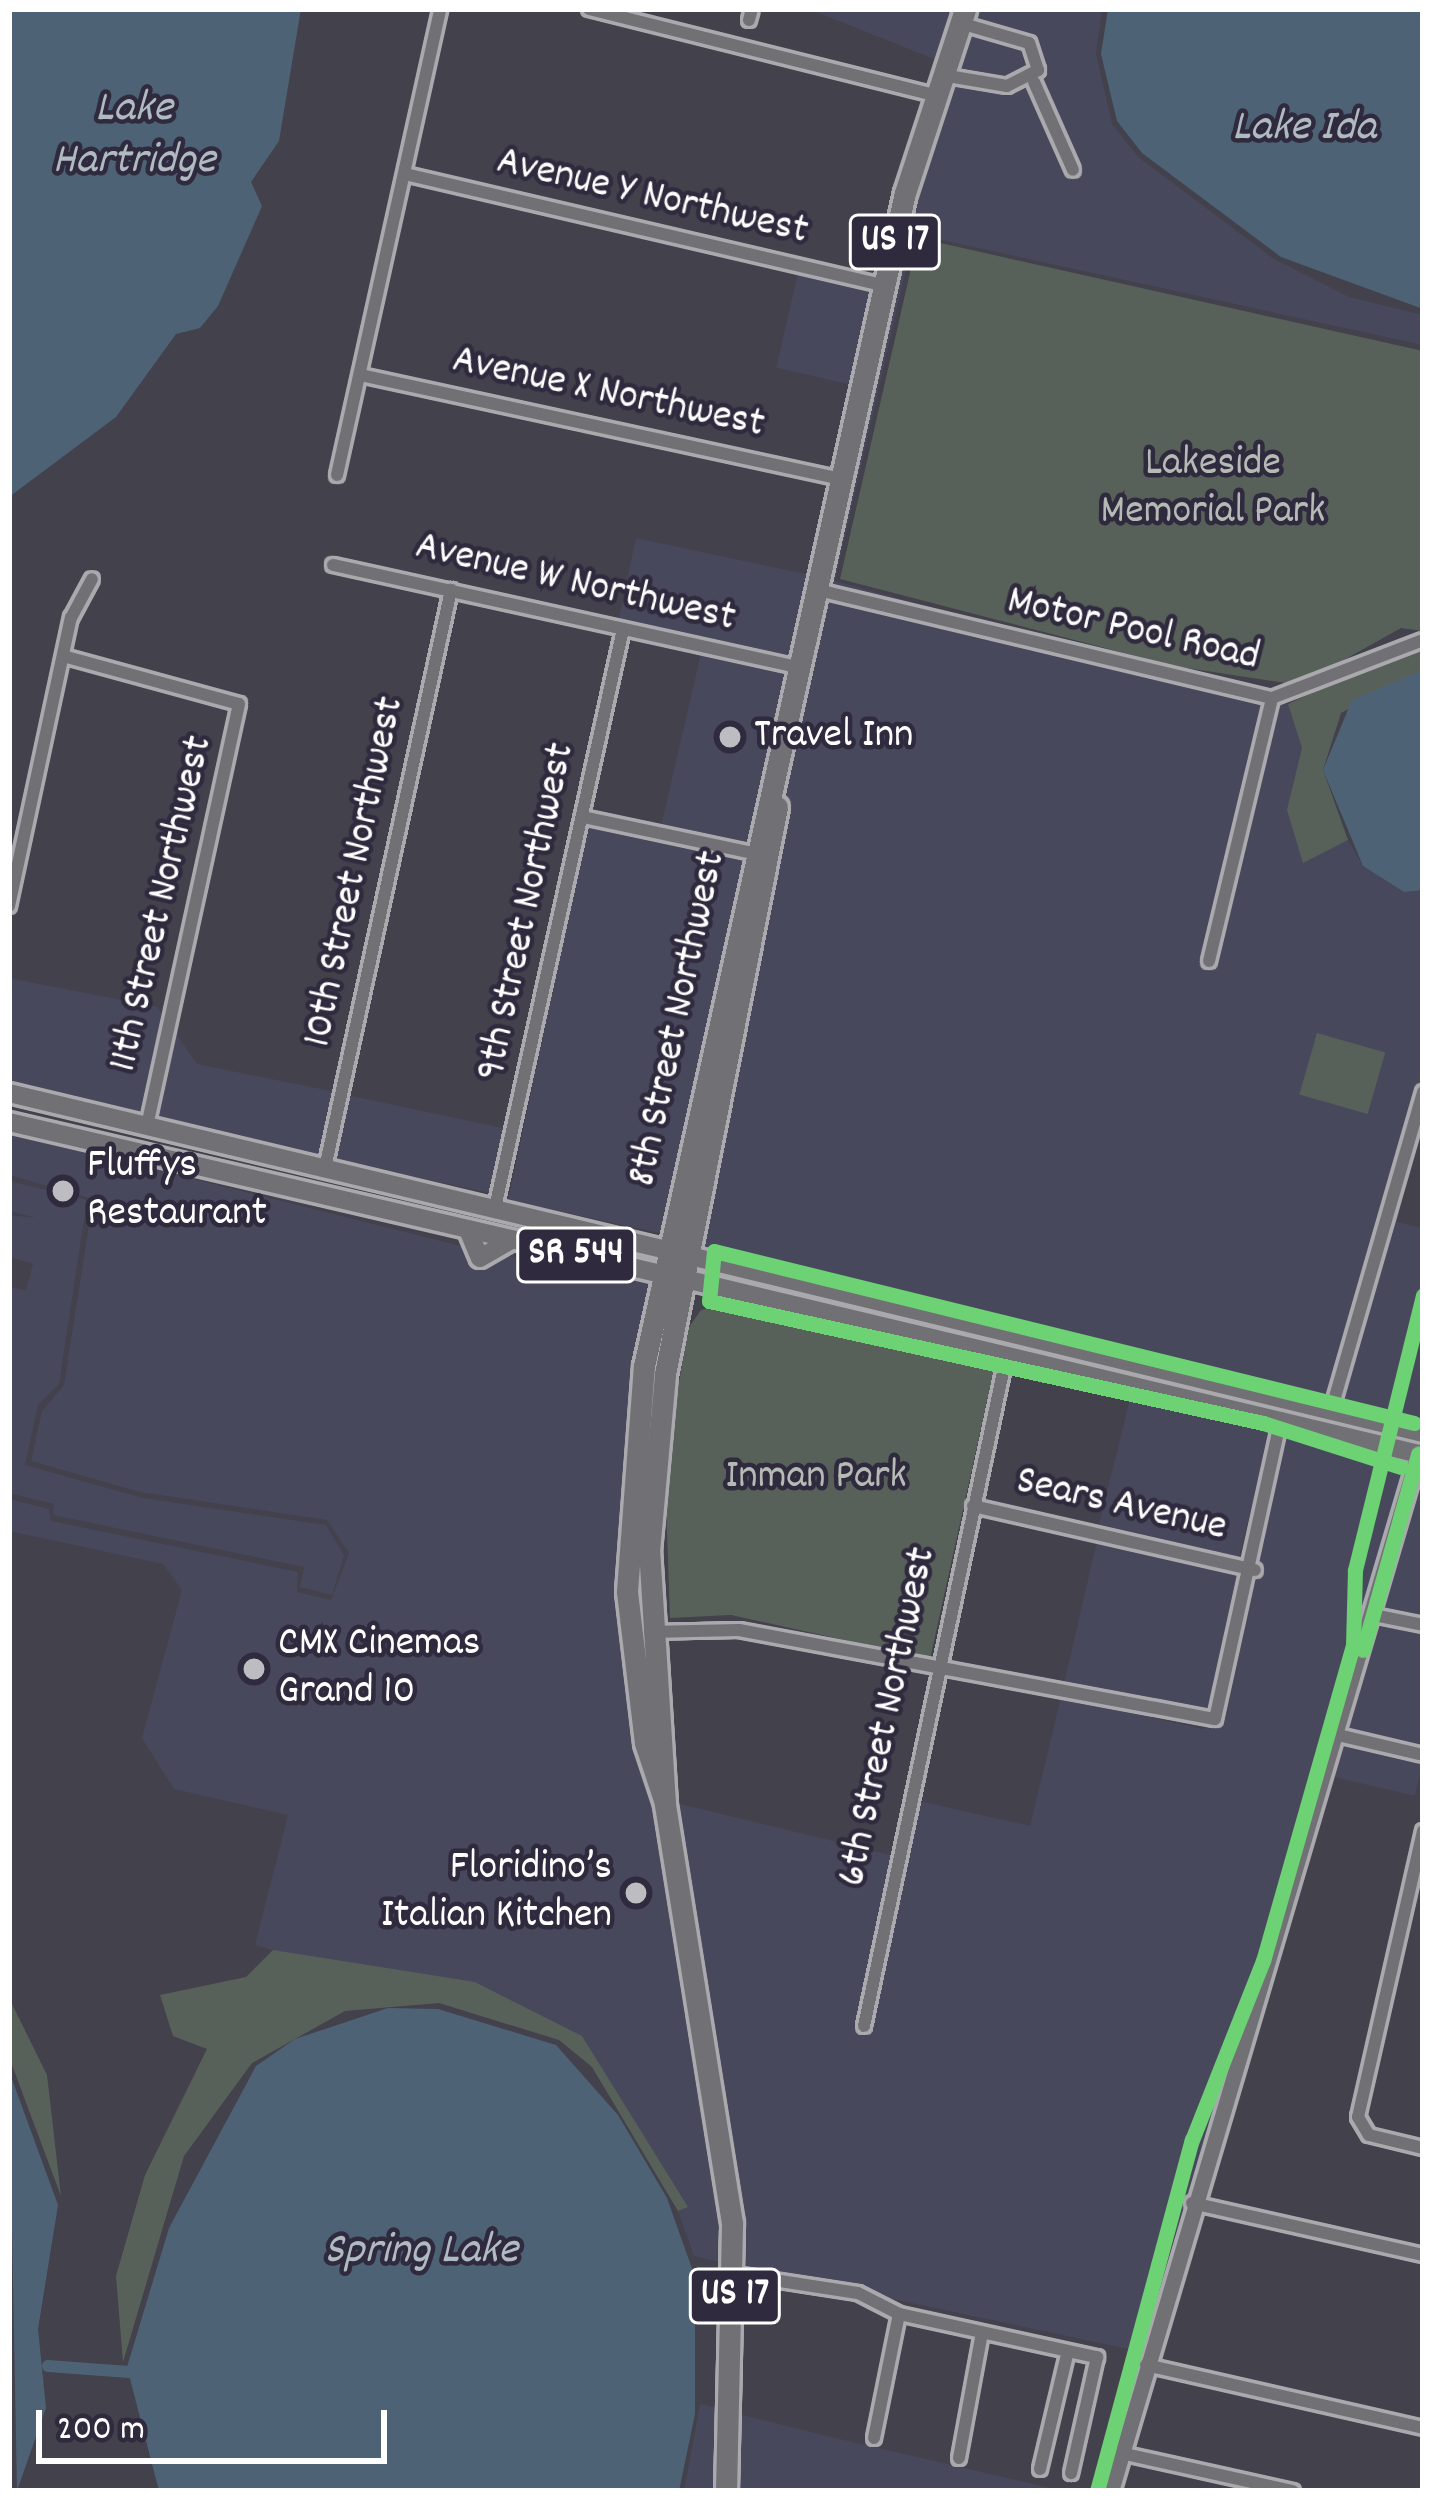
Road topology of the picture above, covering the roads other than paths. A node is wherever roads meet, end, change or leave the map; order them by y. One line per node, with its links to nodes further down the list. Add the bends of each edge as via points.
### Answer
1 (440, 9): 7 (street)
2 (589, 9): 5 (street)
3 (962, 16): 4 (street, via 1029,43 1040,60); 5 (highway, US 17)
4 (1034, 82): 5 (street); 6 (street)
5 (937, 85): 8 (highway, US 17)
6 (1073, 170)
7 (405, 174): 8 (street, Avenue Y Northwest); 9 (street)
8 (885, 286): 11 (highway, US 17)
9 (360, 374): 10 (street); 11 (street, Avenue X Northwest)
10 (337, 475)
11 (842, 479): 15 (highway, US 17)
12 (333, 565): 14 (street, Avenue W Northwest)
13 (92, 578): 18 (street, via 77,598)
14 (451, 590): 16 (street, Avenue W Northwest); 30 (street, 10th Street Northwest)
15 (818, 590): 19 (highway, 8th Street Northwest / US 17); 20 (street, Motor Pool Road)
16 (622, 629): 19 (street, Avenue W Northwest); 21 (street, 9th Street Northwest)
17 (1423, 640): 20 (street, Motor Pool Road)
18 (68, 657): 23 (street); 28 (street, 11th Street Northwest, via 235,696)
19 (802, 668): 22 (highway, 8th Street Northwest / US 17)
20 (1272, 698): 24 (street)
21 (583, 817): 22 (street); 32 (street, 9th Street Northwest)
22 (763, 853): 33 (highway, 8th Street Northwest / US 17); 33 (highway, 8th Street Northwest / US 17, via 753,960)
23 (9, 906)
24 (1209, 961)
25 (1423, 1092): 36 (street)
26 (9, 1094): 28 (main road, SR 544)
27 (9, 1122): 29 (main road, SR 544)
28 (147, 1127): 29 (main road); 30 (main road, SR 544)
29 (142, 1154): 31 (main road, SR 544)
30 (325, 1168): 31 (main road); 32 (main road, SR 544)
31 (319, 1195): 34 (main road, SR 544)
32 (495, 1208): 33 (main road, SR 544)
33 (679, 1253): 34 (highway, 8th Street Northwest / US 17); 36 (main road, SR 544)
34 (674, 1277): 35 (main road, SR 544); 41 (highway, 8th Street Northwest / US 17); 45 (highway, 8th Street Northwest / US 17)
35 (1007, 1353): 37 (main road, SR 544); 40 (street, 6th Street Northwest)
36 (1331, 1411): 38 (main road, SR 544)
37 (1281, 1418): 39 (main road, SR 544); 42 (street)
38 (1423, 1433)
39 (1421, 1454): 43 (street)
40 (973, 1506): 42 (street, Sears Avenue); 46 (street, 6th Street Northwest)
41 (627, 1525): 45 (highway); 49 (highway, 8th Street Northwest / US 17, via 634,1668)
42 (1255, 1570): 46 (street, via 1215,1720)
43 (1374, 1615): 44 (street); 47 (street)
44 (1423, 1625)
45 (648, 1626): 46 (street, via 740,1630); 49 (highway, 8th Street Northwest / US 17)
46 (939, 1668): 51 (street, 6th Street Northwest)
47 (1338, 1736): 48 (street); 53 (street)
48 (1423, 1755)
49 (665, 1803): 55 (highway, 8th Street Northwest / US 17, via 718,2102)
50 (1423, 1831): 52 (street, via 1361,2128)
51 (864, 2026)
52 (1423, 2148)
53 (1191, 2203): 54 (street); 59 (street)
54 (1423, 2255)
55 (735, 2274): 56 (street, via 858,2293); 66 (highway, US 17)
56 (899, 2314): 57 (street); 61 (street)
57 (982, 2333): 58 (street); 63 (street)
58 (1069, 2350): 64 (street); 65 (street, via 1101,2367)
59 (1146, 2366): 60 (street); 62 (street)
60 (1423, 2428)
61 (874, 2438)
62 (1121, 2453): 67 (street); 68 (street)
63 (959, 2458)
64 (1040, 2469)
65 (1071, 2473)
66 (726, 2491)
67 (1111, 2491)
68 (1293, 2491)

